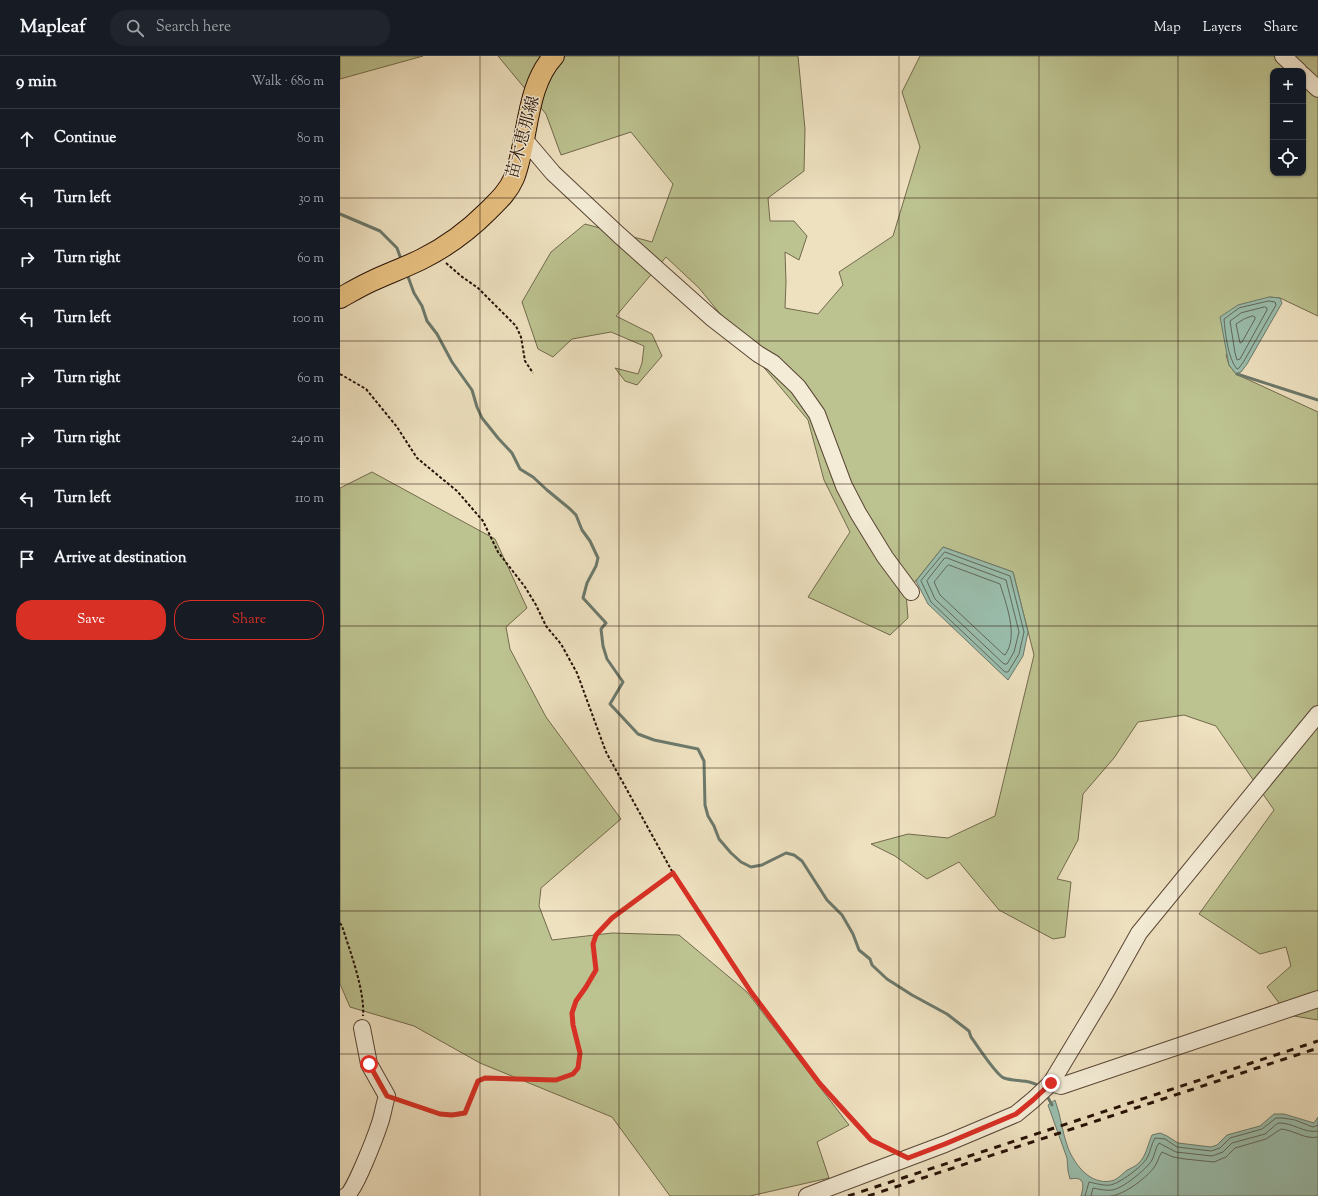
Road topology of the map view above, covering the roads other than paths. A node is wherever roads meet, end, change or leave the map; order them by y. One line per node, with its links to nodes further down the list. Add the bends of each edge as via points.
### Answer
1 (554, 56): 6 (main road, 苗木恵那線, via 536,89)
2 (1283, 56): 3 (street)
3 (1296, 68)
4 (1306, 78): 5 (street)
5 (1318, 89)
6 (525, 140): 7 (main road, 苗木恵那線, via 514,178 505,195 471,228 439,249); 8 (street, via 553,173 625,240 713,319 773,363 798,387 817,414 844,486 858,513 885,557)
7 (340, 298)
8 (911, 592)
9 (1318, 714): 12 (street, via 1139,933)
10 (1318, 999): 12 (street, via 1061,1086)
11 (362, 1028): 13 (street, via 369,1064 387,1096 380,1123 357,1178)
12 (1051, 1083): 14 (street, via 1016,1114)
13 (346, 1194)
14 (807, 1196)

